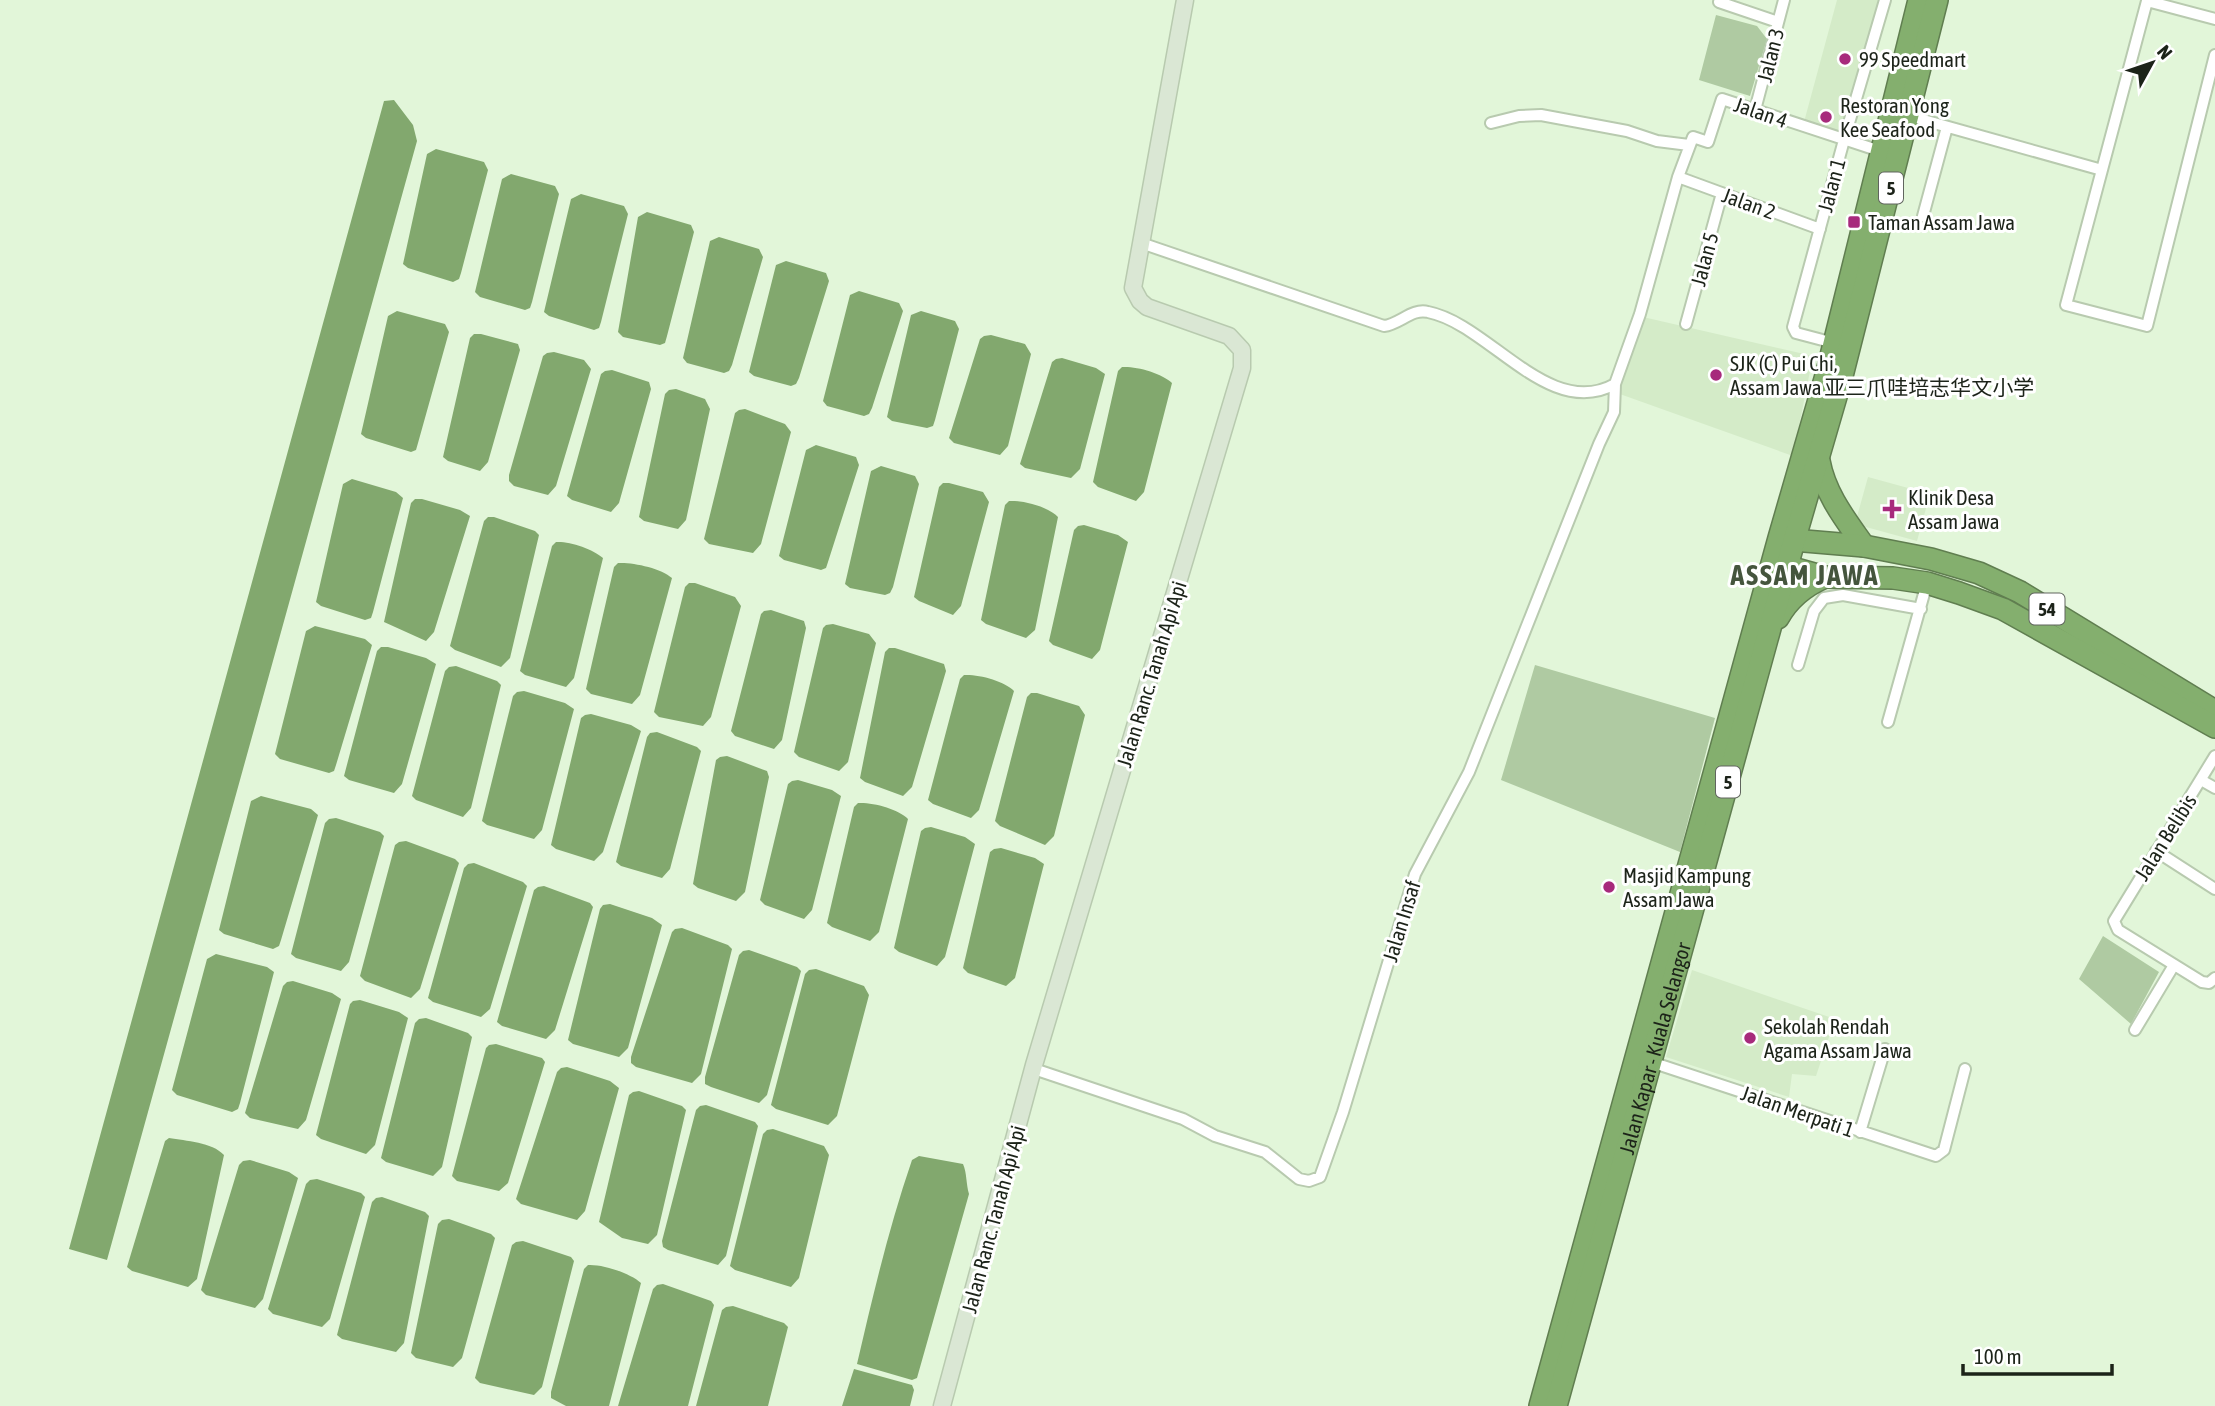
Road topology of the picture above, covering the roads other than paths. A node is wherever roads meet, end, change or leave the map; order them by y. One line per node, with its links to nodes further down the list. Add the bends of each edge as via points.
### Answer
1 (1185, 0): 22 (street, Jalan Ranc. Tanah Api Api)
2 (1784, 0): 8 (street, Jalan 3)
3 (1885, 0): 14 (street, Jalan 1)
4 (1919, 0): 16 (highway, 5)
5 (1937, 0): 11 (highway, 5)
6 (1718, 2): 8 (street)
7 (2215, 19): 17 (street, via 2147,1)
8 (1778, 22): 10 (street, Jalan 3)
9 (2215, 55): 17 (street, via 2147,326 2066,305)
10 (1755, 110): 14 (street, Jalan 4); 15 (street, Jalan 4, via 1722,99 1708,142 1693,137)
11 (1909, 116): 13 (street); 26 (highway, 5)
12 (1491, 123): 15 (street, via 1541,115)
13 (1947, 127): 17 (street); 20 (street)
14 (1844, 140): 16 (street, Jalan 4); 21 (street, Jalan 1)
15 (1689, 145): 18 (street)
16 (1880, 152): 24 (highway, 5)
17 (2102, 170)
18 (1678, 177): 19 (street, Jalan 2); 25 (street, via 1640,314)
19 (1722, 193): 21 (street, Jalan 2); 23 (street, Jalan 5)
20 (1923, 216)
21 (1819, 229): 24 (street, Jalan 1, via 1793,327 1796,333)
22 (1141, 243): 25 (street, via 1384,326 1419,311 1444,317 1541,380 1564,389 1599,391); 48 (street, Jalan Ranc. Tanah Api Api, via 1133,280 1140,301 1229,336 1241,350 1242,368)
23 (1686, 324)
24 (1834, 343): 27 (highway, 5)
25 (1615, 384): 48 (street, Jalan Insaf, via 1609,426 1512,669 1469,772 1415,874 1320,1177 1299,1179 1254,1147)
26 (1819, 459): 27 (highway, 5); 28 (highway, via 1823,482)
27 (1790, 536): 28 (highway, 54); 29 (highway, Jalan Kapar - Kuala Selangor / 5)
28 (1864, 546): 35 (highway, 54, via 1957,565 1999,581)
29 (1777, 568): 30 (highway, 54); 33 (highway, Jalan Kapar - Kuala Selangor / 5); 52 (highway, Jalan Kapar - Kuala Selangor / 5)
30 (1825, 577): 31 (highway, 54); 33 (highway, via 1793,597)
31 (1927, 583): 32 (street); 37 (highway, 54, via 2003,609)
32 (1921, 609): 34 (street, via 1843,594 1824,598 1814,611); 36 (street)
33 (1769, 635): 47 (highway, Jalan Kapar - Kuala Selangor / 5)
34 (1798, 665)
35 (2215, 711)
36 (1888, 722)
37 (2215, 727)
38 (2215, 756): 39 (street, Jalan Belibis)
39 (2201, 780): 40 (street); 41 (street, Jalan Belibis)
40 (2215, 788)
41 (2156, 851): 42 (street); 43 (street, Jalan Belibis, via 2115,925)
42 (2215, 889)
43 (2174, 965): 44 (street, via 2206,983); 45 (street)
44 (2215, 978)
45 (2135, 1030)
46 (1885, 1049): 50 (street)
47 (1651, 1062): 50 (street, Jalan Merpati 1); 53 (highway, Jalan Kapar - Kuala Selangor / 5)
48 (1034, 1069): 51 (street, Jalan Ranc. Tanah Api Api)
49 (1965, 1069): 50 (street, Jalan Merpati 1, via 1939,1155)
50 (1860, 1132)
51 (942, 1406)
52 (1540, 1406)
53 (1556, 1406)

